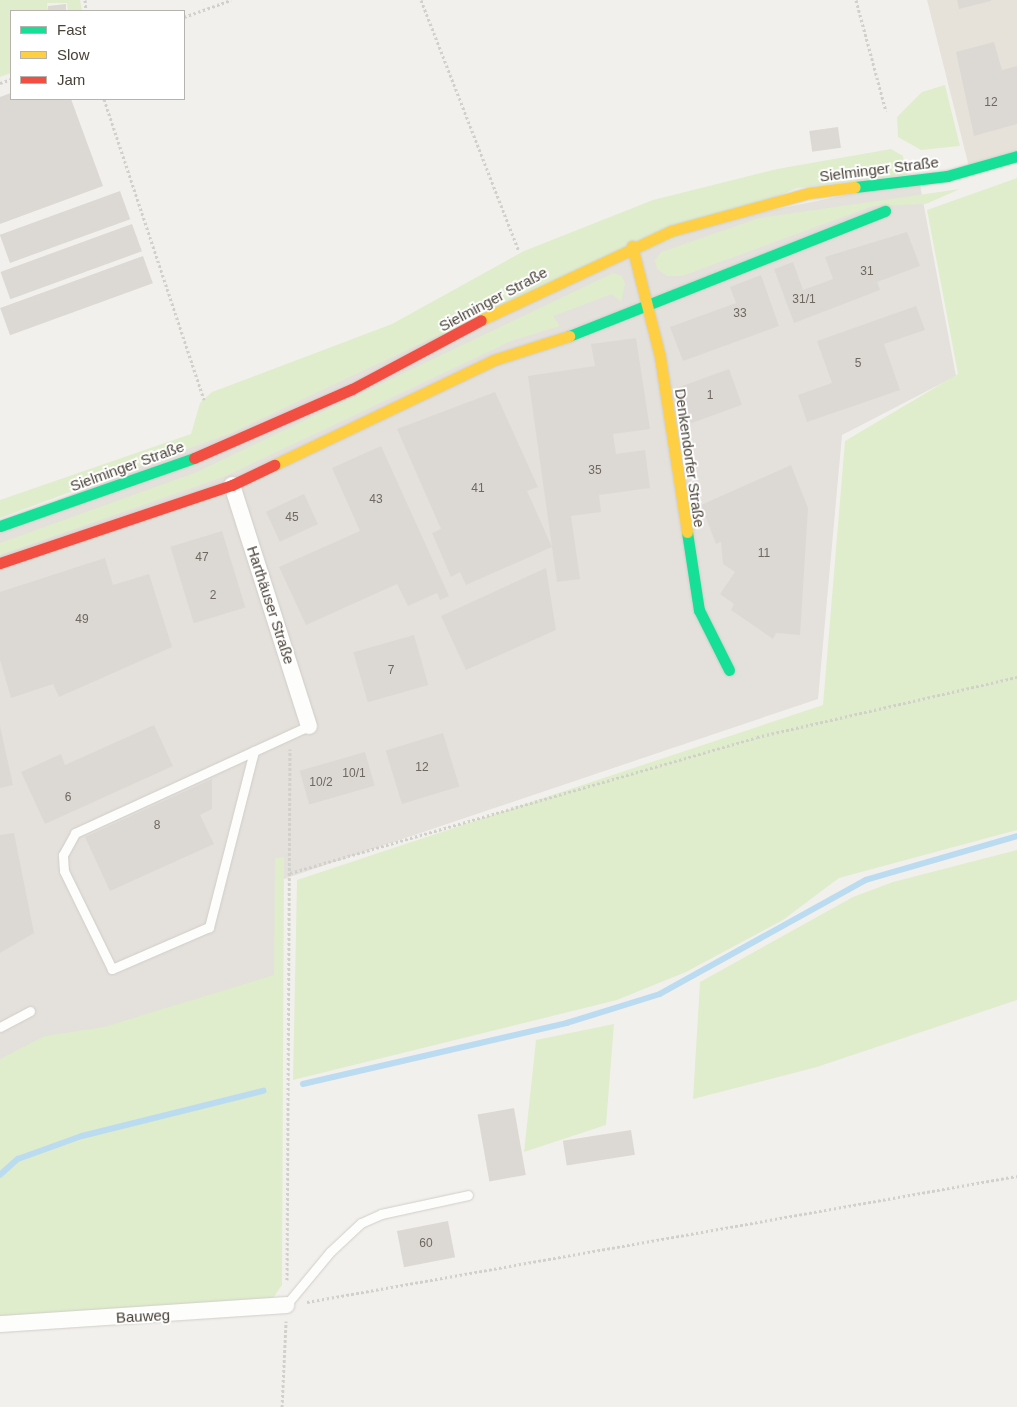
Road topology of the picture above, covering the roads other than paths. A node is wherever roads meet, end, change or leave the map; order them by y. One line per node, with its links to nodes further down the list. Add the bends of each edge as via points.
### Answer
1 (1017, 156): 3 (street, Sielminger Straße, via 947,176 777,200)
2 (885, 211): 4 (street)
3 (632, 246): 4 (street, Denkendorfer Straße); 6 (street, Sielminger Straße, via 517,301 352,389 230,445)
4 (648, 305): 5 (street, via 585,331 494,360); 8 (street, Denkendorfer Straße, via 660,357 694,590 704,626)
5 (232, 485): 7 (street); 9 (street, Harthäuser Straße)
6 (0, 526)
7 (0, 563)
8 (729, 670)
9 (309, 726): 10 (lane)
10 (254, 751): 10 (lane, via 75,833 66,843 64,871 112,970 209,927)
11 (30, 1011): 12 (lane)
12 (0, 1027)
13 (468, 1195): 14 (lane, via 381,1214 361,1223 330,1252)
14 (286, 1305): 15 (street, Bauweg)
15 (0, 1324)

